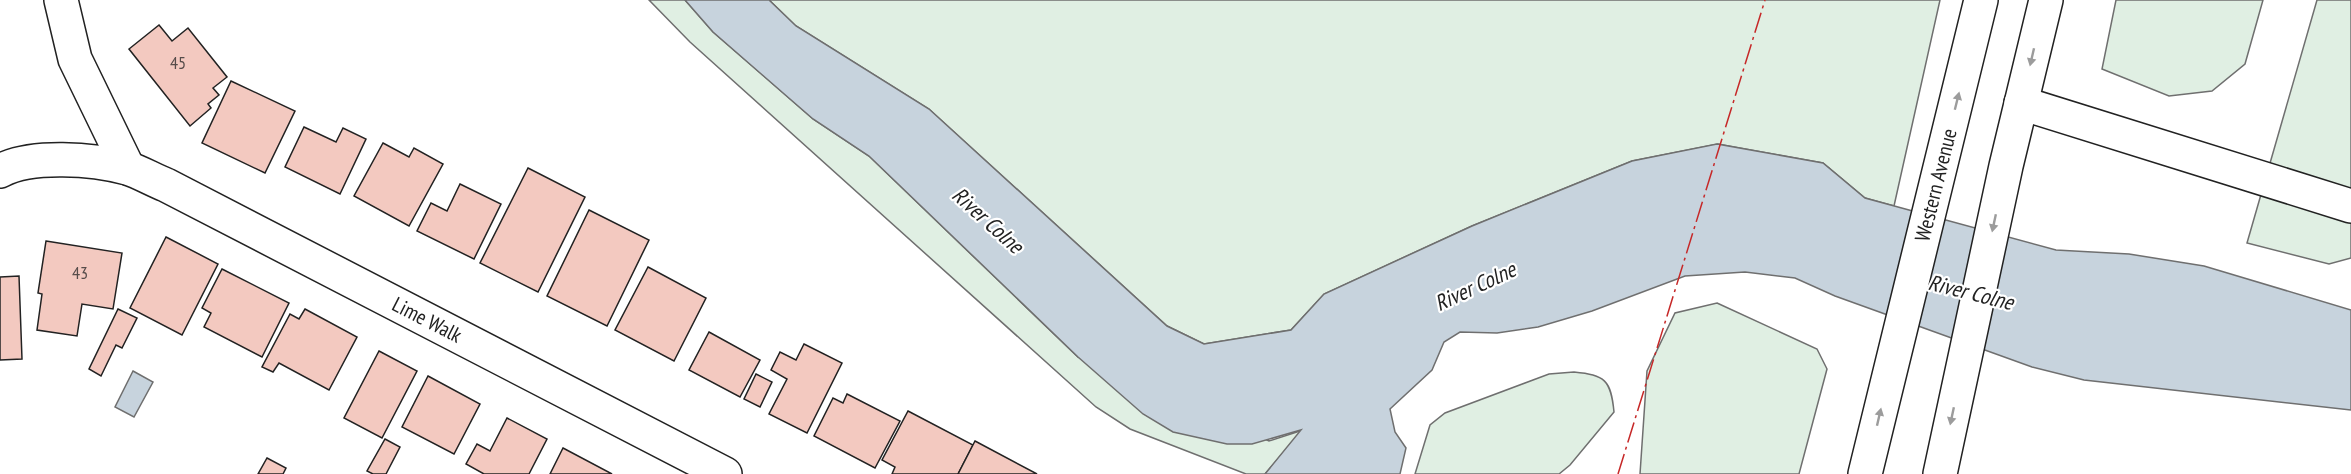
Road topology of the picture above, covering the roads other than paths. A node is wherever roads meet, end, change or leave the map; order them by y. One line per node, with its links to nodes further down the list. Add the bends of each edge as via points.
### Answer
1 (61, 0): 5 (main road, via 75,59)
2 (1981, 0): 9 (main road, Western Avenue, one-way to 2)
3 (2046, 0): 4 (main road, one-way to 4)
4 (2021, 103): 7 (main road); 10 (main road, one-way to 10)
5 (128, 168): 6 (main road, Lime Walk, via 49,161); 8 (main road, Lime Walk)
6 (0, 171)
7 (2351, 206)
8 (726, 474)
9 (1865, 474)
10 (1940, 474)

